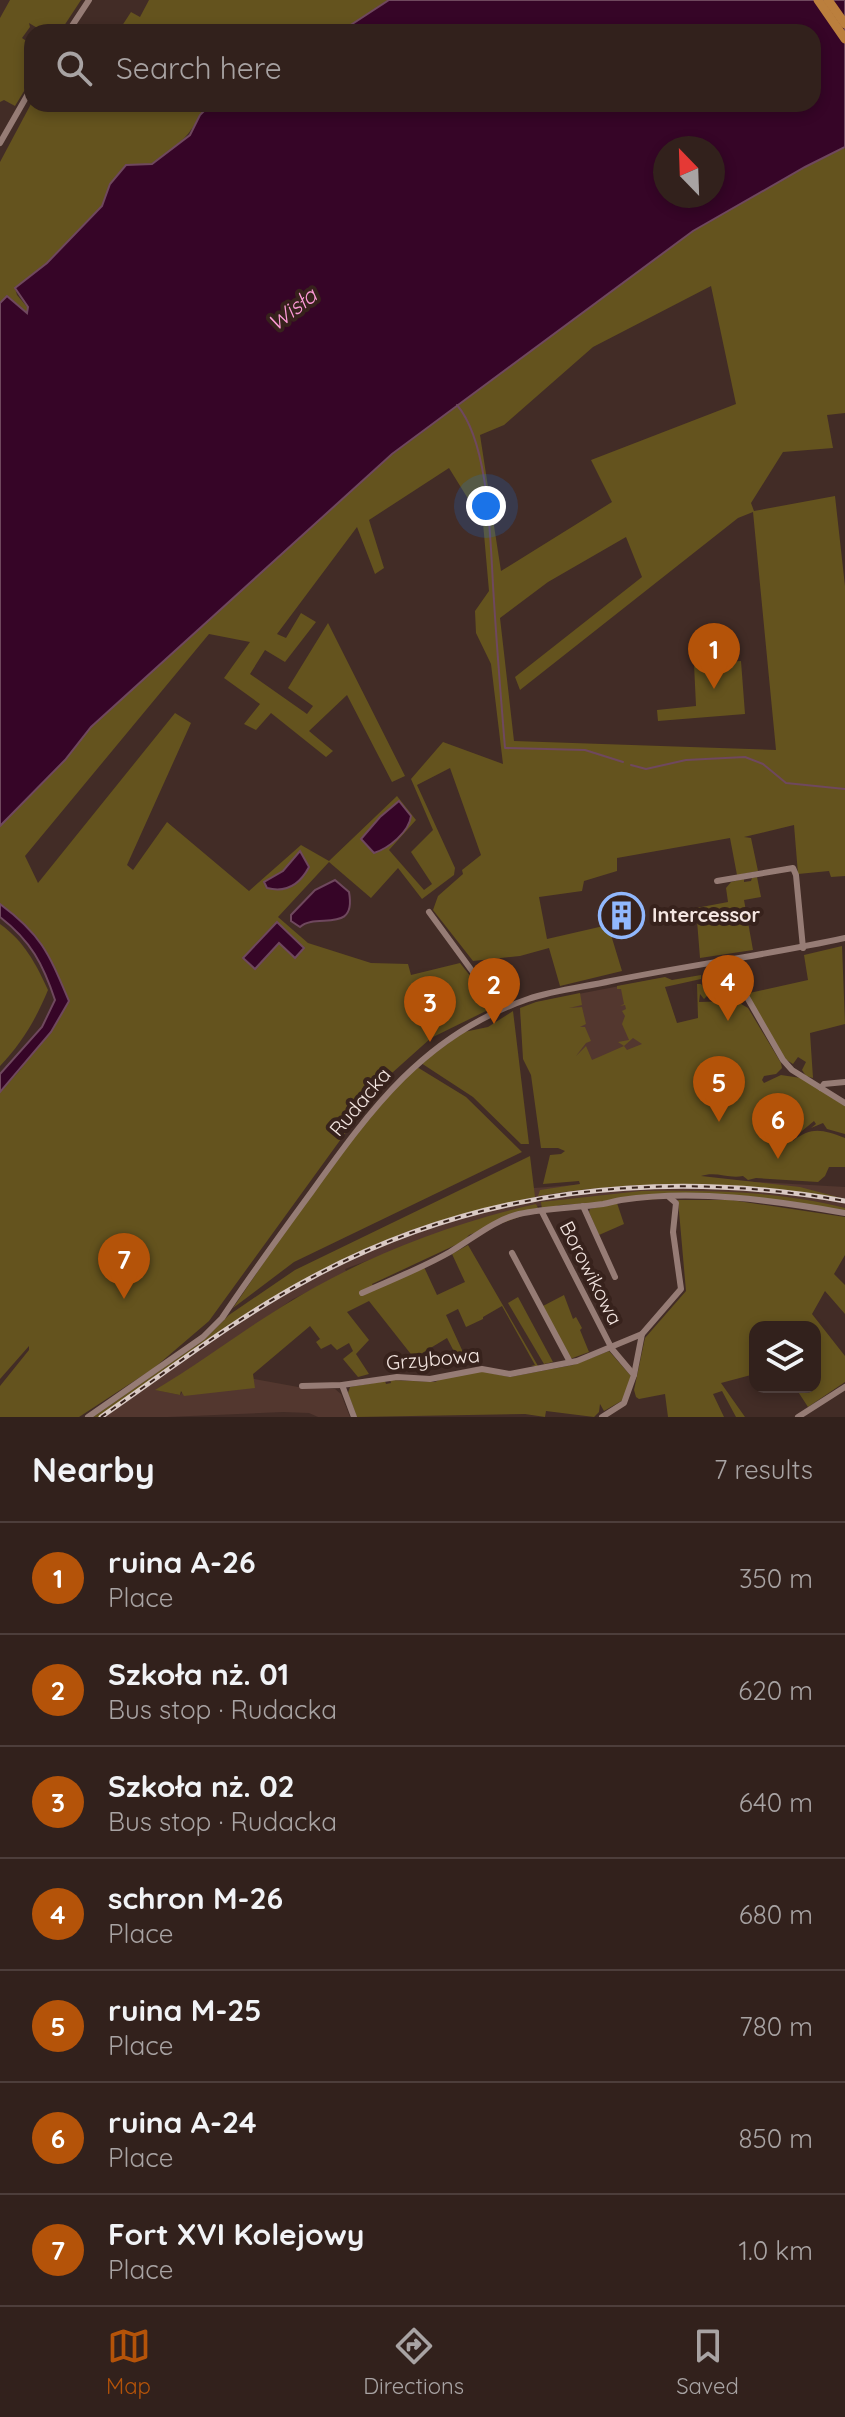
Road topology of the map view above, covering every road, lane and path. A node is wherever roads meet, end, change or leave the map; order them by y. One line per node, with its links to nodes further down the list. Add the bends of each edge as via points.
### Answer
1 (89, 0): 4 (street)
2 (818, 0): 6 (main road)
3 (828, 0): 5 (main road)
4 (73, 24)
5 (845, 24)
6 (845, 39)
7 (24, 101): 8 (street)
8 (0, 143)
9 (717, 881): 12 (street, via 793,868)
10 (429, 912): 14 (street)
11 (845, 938): 12 (street, Rudacka)
12 (803, 948): 13 (street, Rudacka)
13 (725, 959): 14 (street, Rudacka, via 542,995); 16 (street, via 783,1060)
14 (496, 1013): 32 (street, Rudacka, via 443,1044 391,1087 203,1337)
15 (845, 1082): 16 (street)
16 (821, 1088): 17 (street)
17 (845, 1103)
18 (669, 1197): 19 (street); 21 (street, via 747,1199); 25 (street, Grzybowa, via 676,1203 673,1232 681,1289)
19 (583, 1206): 20 (street); 23 (street)
20 (542, 1212): 24 (street, via 500,1221); 26 (street, Borowikowa)
21 (845, 1213)
22 (512, 1253): 27 (street)
23 (615, 1277)
24 (362, 1293)
25 (642, 1334): 26 (street, Grzybowa); 28 (street)
26 (612, 1349): 27 (street, Grzybowa); 28 (street)
27 (570, 1362): 29 (street, Grzybowa, via 510,1374 482,1369 430,1379 397,1377)
28 (634, 1375): 34 (street, via 624,1403)
29 (342, 1385): 30 (street, Grzybowa); 33 (street)
30 (302, 1386)
31 (845, 1387): 35 (street)
32 (88, 1417)
33 (354, 1417)
34 (602, 1417)
35 (798, 1417)

